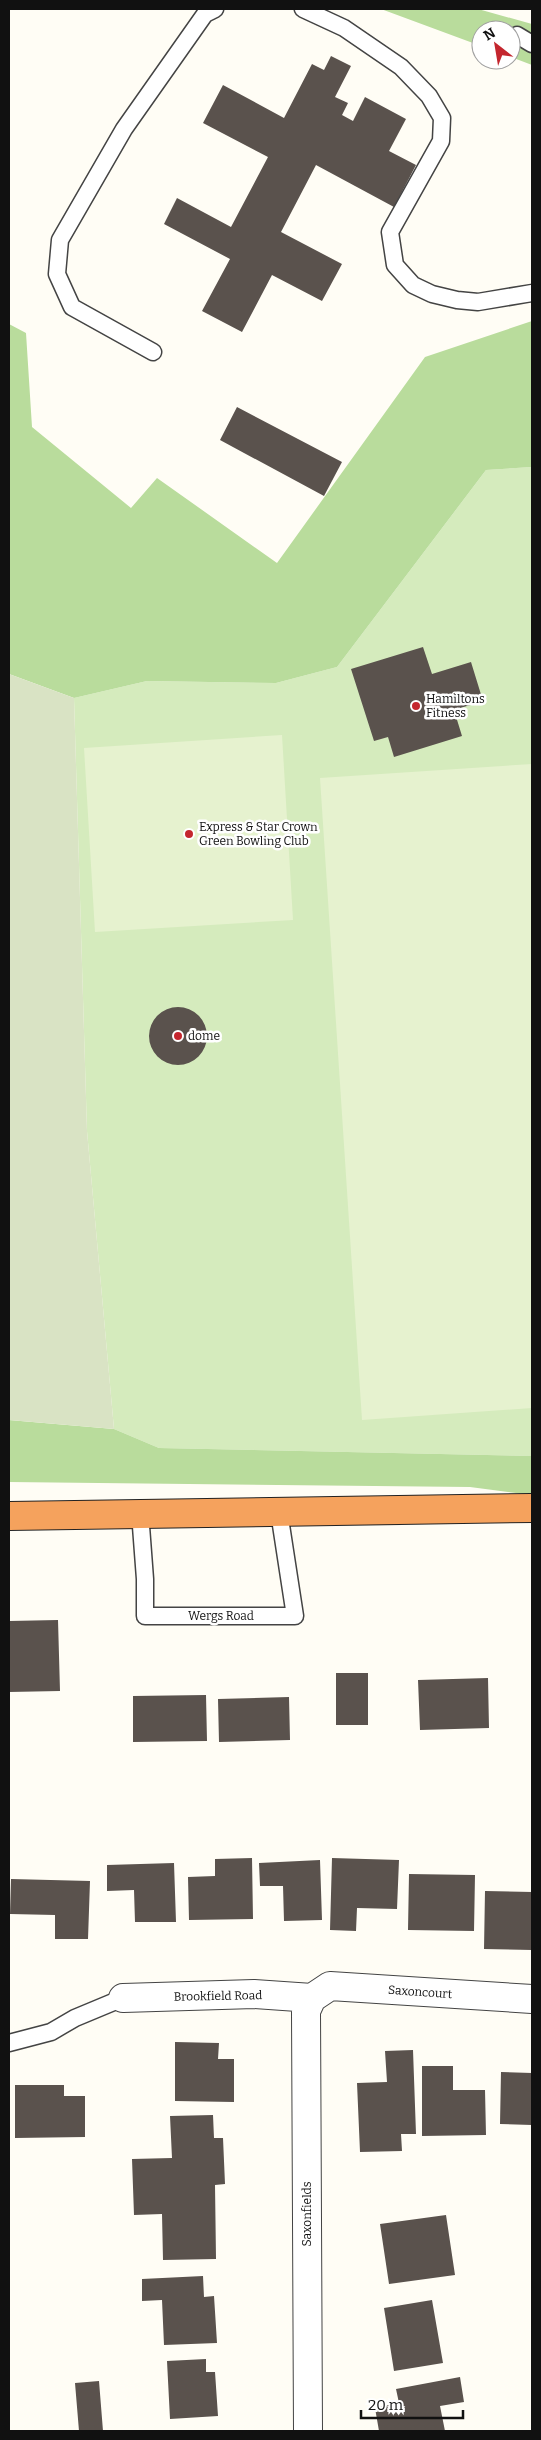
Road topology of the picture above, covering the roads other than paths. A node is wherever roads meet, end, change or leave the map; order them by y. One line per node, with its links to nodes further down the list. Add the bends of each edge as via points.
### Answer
1 (215, 9): 6 (lane, via 205,14 124,129 60,240 57,274 72,307)
2 (303, 9): 5 (lane, via 344,28 401,68 429,96 442,118 441,141 390,232 395,265 413,285 457,300 478,302)
3 (521, 37): 4 (lane)
4 (532, 44)
5 (532, 292)
6 (153, 352)
7 (532, 1508): 8 (highway)
8 (279, 1512): 9 (highway); 9 (lane, Wergs Road, via 295,1616 145,1616)
9 (140, 1513): 10 (highway)
10 (9, 1516)
11 (123, 1998): 12 (street, Brookfield Road, via 254,1994); 14 (lane, via 51,2032)
12 (312, 1998): 13 (street, Saxoncourt, via 330,1986); 15 (street, Saxonfields, via 306,2011)
13 (532, 1999)
14 (9, 2043)
15 (308, 2431)

